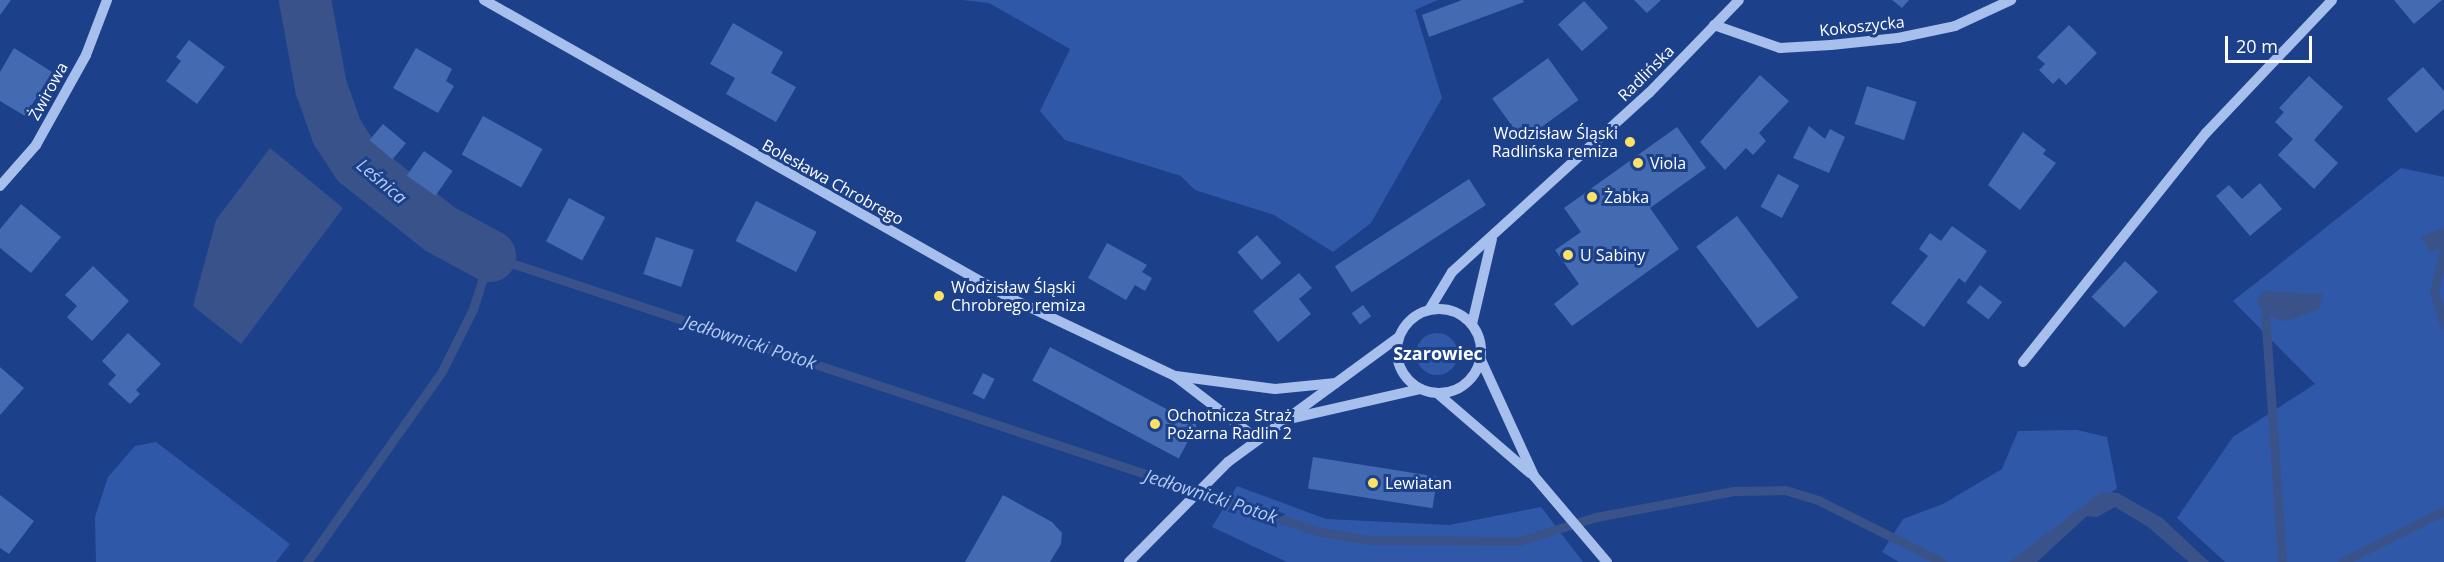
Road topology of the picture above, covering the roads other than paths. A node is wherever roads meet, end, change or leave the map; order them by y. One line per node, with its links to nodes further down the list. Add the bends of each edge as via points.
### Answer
1 (107, 0): 7 (street, Żwirowa, via 86,55 36,145)
2 (484, 0): 14 (street, Bolesława Chrobrego, via 1010,298)
3 (1739, 0): 6 (street, Radlińska)
4 (2011, 0): 6 (street, Kokoszycka, via 1955,26 1898,38 1831,45 1780,48)
5 (2332, 0): 13 (street, via 2206,134)
6 (1714, 25): 8 (street, Radlińska, via 1649,93)
7 (0, 186)
8 (1492, 238): 9 (street, Radlińska, via 1452,272); 10 (street)
9 (1429, 310): 10 (street, via 1453,310); 11 (street, via 1416,315)
10 (1472, 324): 12 (street, via 1480,341)
11 (1399, 337): 15 (street); 16 (street, via 1398,362 1407,378)
12 (1481, 360): 17 (street, via 1460,388); 20 (street)
13 (2023, 362)
14 (1175, 376): 15 (street, Bolesława Chrobrego, via 1275,389); 19 (street, Bolesława Chrobrego)
15 (1336, 383): 18 (street)
16 (1421, 389): 17 (street); 18 (street)
17 (1437, 393): 20 (street)
18 (1287, 419): 19 (street)
19 (1257, 439): 22 (street, via 1228,462)
20 (1534, 476): 21 (street)
21 (1604, 559)
22 (1129, 562)

